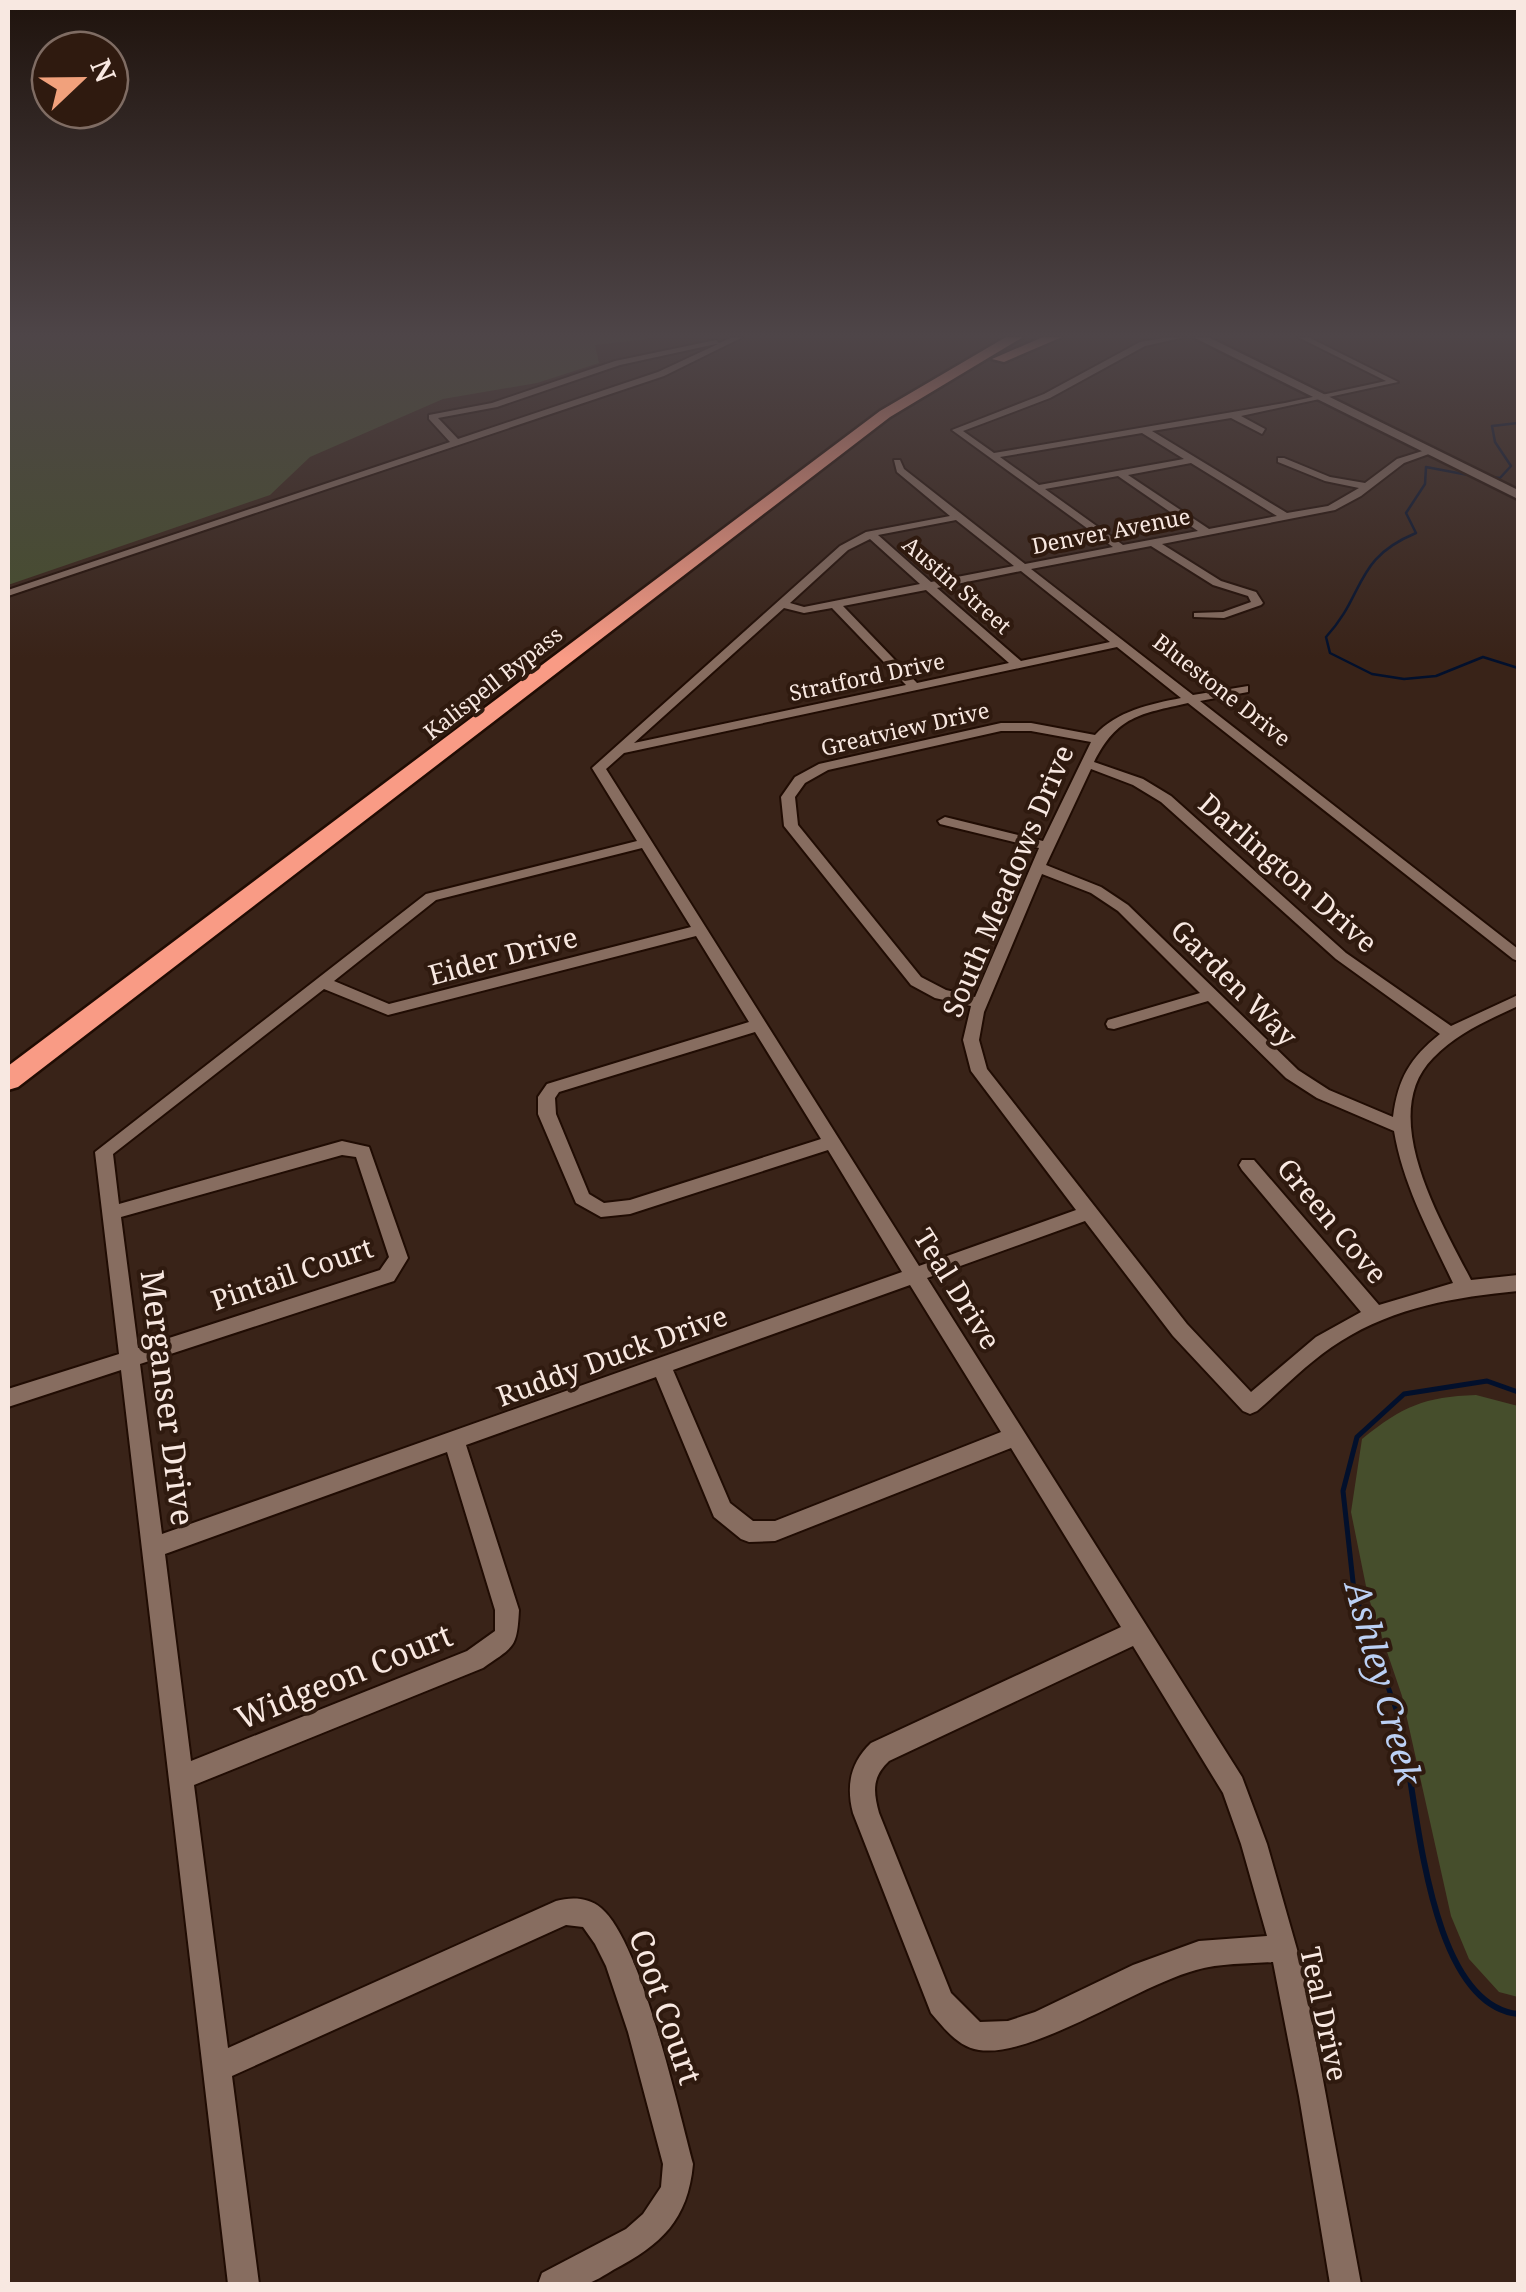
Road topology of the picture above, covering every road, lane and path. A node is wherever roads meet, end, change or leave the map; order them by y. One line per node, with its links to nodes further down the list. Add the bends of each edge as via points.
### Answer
1 (457, 444): 27 (street)
2 (833, 444): 52 (highway, Kalispell Bypass)
3 (847, 444): 9 (highway, Kalispell Bypass)
4 (848, 444): 9 (highway)
5 (973, 444): 11 (street)
6 (1061, 444): 11 (street)
7 (1166, 444): 12 (street)
8 (1418, 444): 10 (street)
9 (844, 446): 53 (highway, Kalispell Bypass)
10 (1432, 451): 16 (street, Denver Avenue, via 1393,462); 18 (street)
11 (990, 456): 17 (street)
12 (1192, 460): 15 (street); 20 (street)
13 (1282, 460): 16 (street)
14 (897, 462): 19 (street, Bluestone Drive)
15 (1118, 473): 17 (street); 21 (street)
16 (1366, 486): 20 (street, Denver Avenue, via 1344,504)
17 (1036, 488): 24 (street)
18 (1518, 495)
19 (958, 517): 22 (street); 25 (street, Bluestone Drive)
20 (1286, 517): 21 (street, Denver Avenue)
21 (1208, 532): 23 (street, Denver Avenue)
22 (870, 534): 26 (street, Austin Street); 28 (street, via 844,548)
23 (1154, 543): 24 (street, Denver Avenue); 30 (street, via 1199,574 1252,594 1257,603 1224,615)
24 (1122, 549): 25 (street, Denver Avenue)
25 (1024, 568): 26 (street, Denver Avenue); 31 (street, Bluestone Drive)
26 (928, 587): 29 (street, Denver Avenue); 32 (street, Austin Street)
27 (8, 593)
28 (782, 604): 29 (street, Denver Avenue, via 804,610); 37 (street)
29 (835, 604): 33 (street)
30 (1198, 615)
31 (1122, 643): 32 (street, Stratford Drive); 35 (street, Bluestone Drive)
32 (1018, 665): 33 (street, Stratford Drive)
33 (915, 688): 37 (street, Stratford Drive)
34 (1244, 689): 35 (street, South Meadows Drive)
35 (1196, 700): 36 (street, South Meadows Drive, via 1120,720); 44 (street, Bluestone Drive)
36 (1098, 740): 38 (street, South Meadows Drive); 48 (street, Greatview Drive, via 1032,727 991,728 824,767 790,792 792,826 903,968 932,990)
37 (619, 750): 40 (street, Teal Drive, via 599,768)
38 (1088, 764): 41 (street, South Meadows Drive); 51 (street, Darlington Drive, via 1166,800 1342,956)
39 (945, 820): 41 (street)
40 (646, 842): 43 (street, Teal Drive); 45 (street, Merganser Drive, via 431,897)
41 (1047, 846): 42 (street, South Meadows Drive)
42 (1038, 867): 46 (street, Garden Way, via 1114,902); 48 (street, South Meadows Drive)
43 (700, 930): 45 (street, Eider Drive, via 388,1010); 50 (street, Teal Drive)
44 (1518, 956)
45 (322, 982): 57 (street, Merganser Drive, via 104,1152)
46 (1210, 995): 49 (street); 54 (street, Garden Way, via 1292,1074)
47 (1518, 1000): 51 (street)
48 (980, 1003): 58 (street, South Meadows Drive, via 971,1040 979,1070)
49 (1114, 1024)
50 (758, 1025): 55 (street, Teal Drive); 55 (street, via 554,1088 546,1098 547,1114 582,1198 601,1210 630,1207)
51 (1448, 1032): 54 (street, via 1420,1058)
52 (8, 1062)
53 (8, 1080)
54 (1400, 1127): 61 (street, via 1414,1184)
55 (830, 1143): 59 (street, Teal Drive)
56 (1248, 1165): 62 (street, Green Cove)
57 (112, 1214): 63 (street, Merganser Drive); 63 (street, Pintail Court, via 342,1148 364,1152 399,1258 388,1276)
58 (1088, 1214): 59 (street, Ruddy Duck Drive); 62 (street, South Meadows Drive, via 1250,1405 1330,1338)
59 (914, 1276): 64 (street, Ruddy Duck Drive); 66 (street, Teal Drive)
60 (1518, 1283): 61 (street)
61 (1466, 1290): 62 (street)
62 (1374, 1313)
63 (128, 1358): 65 (street); 68 (street, Merganser Drive)
64 (662, 1367): 66 (street, via 722,1510 749,1532 775,1531); 67 (street, Ruddy Duck Drive)
65 (8, 1398)
66 (1014, 1437): 69 (street, Teal Drive)
67 (454, 1442): 68 (street, Ruddy Duck Drive); 70 (street, Widgeon Court, via 507,1610 506,1637 476,1660)
68 (153, 1548): 70 (street, Merganser Drive)
69 (1137, 1632): 71 (street, Teal Drive, via 1232,1786); 71 (street, via 880,1752 863,1771 866,1812 942,2003 964,2030 993,2038 1199,1955)
70 (181, 1778): 72 (street, Merganser Drive)
71 (1280, 1948): 75 (street, Teal Drive)
72 (216, 2068): 73 (street, Merganser Drive); 74 (street, Coot Court, via 556,1914 583,1912 594,1919 631,1999 679,2183 673,2206 658,2224)
73 (243, 2284)
74 (553, 2284)
75 (1346, 2284)

